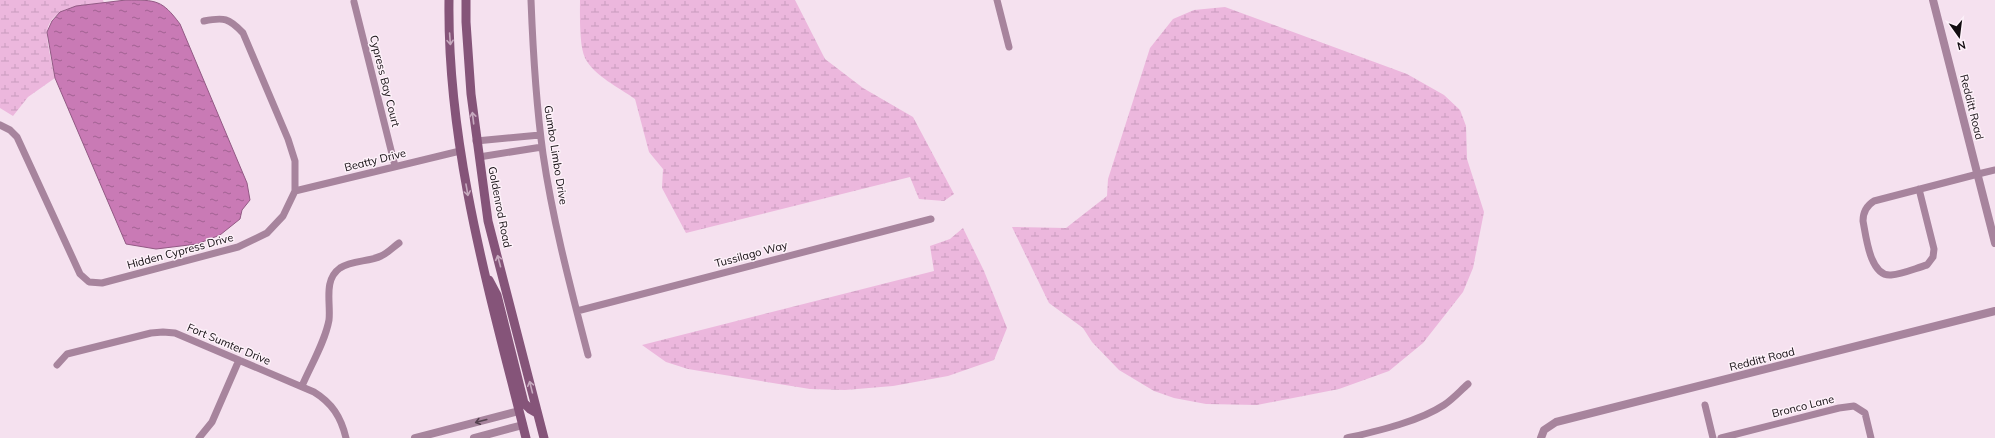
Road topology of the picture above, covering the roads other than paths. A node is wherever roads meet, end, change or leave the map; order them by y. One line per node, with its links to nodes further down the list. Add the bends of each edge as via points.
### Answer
1 (450, 0): 14 (main road, one-way to 14, via 452,72)
2 (466, 0): 12 (main road, Goldenrod Road, one-way to 2, via 470,94)
3 (531, 0): 10 (street, Gumbo Limbo Drive, via 534,78)
4 (997, 0): 8 (street)
5 (1933, 0): 19 (street, Redditt Road)
6 (354, 2): 17 (street, Cypress Bay Court)
7 (204, 20): 21 (street, Hidden Cypress Drive, via 219,18 232,22 243,33 288,139 295,161)
8 (1009, 47)
9 (0, 125): 21 (street, Hidden Cypress Drive, via 17,137 80,274 89,282 102,283 238,248 267,233 283,216)
10 (540, 135): 11 (street); 13 (street, Gumbo Limbo Drive)
11 (514, 137): 12 (street); 15 (street)
12 (476, 141): 16 (main road, Goldenrod Road)
13 (542, 147): 15 (street); 26 (street, Gumbo Limbo Drive, via 563,256)
14 (460, 151): 17 (street, Beatty Drive); 25 (main road, one-way to 25)
15 (516, 151): 16 (street)
16 (479, 156): 35 (main road, Goldenrod Road, one-way to 16, via 488,221)
17 (395, 166): 21 (street, Beatty Drive)
18 (1995, 170): 19 (street)
19 (1978, 174): 20 (street); 24 (street, Redditt Road)
20 (1919, 189): 20 (street, via 1874,201 1868,204 1863,214 1874,266 1881,273 1890,275 1927,265 1933,256 1934,249)
21 (295, 191)
22 (930, 219): 26 (street, Tussilago Way)
23 (399, 243): 32 (street, via 382,256 349,264 335,274 330,282 330,311 325,332)
24 (1995, 243)
25 (483, 270): 34 (main road); 35 (main road, via 497,295 524,403)
26 (577, 311): 28 (street, Gumbo Limbo Drive)
27 (1995, 311): 44 (street, Redditt Road, via 1556,422 1544,430)
28 (588, 355)
29 (239, 360): 30 (street, Fort Sumter Drive, via 185,337 163,332 67,354); 32 (street, Fort Sumter Drive); 37 (street, via 212,422)
30 (57, 365)
31 (1468, 384): 43 (street, via 1444,405 1393,427)
32 (302, 386): 38 (street, Fort Sumter Drive, via 324,398 332,406)
33 (1705, 405): 45 (street)
34 (519, 411): 36 (main road); 39 (street, one-way to 39); 42 (main road, via 533,420)
35 (537, 413): 42 (main road, Goldenrod Road)
36 (523, 425): 40 (street); 41 (main road)
37 (198, 438)
38 (346, 438)
39 (415, 438)
40 (474, 438)
41 (526, 438)
42 (543, 438)
43 (1347, 438)
44 (1541, 438)
45 (1713, 438)
46 (1721, 438): 47 (street, Bronco Lane, via 1854,406 1865,413)
47 (1871, 438)

